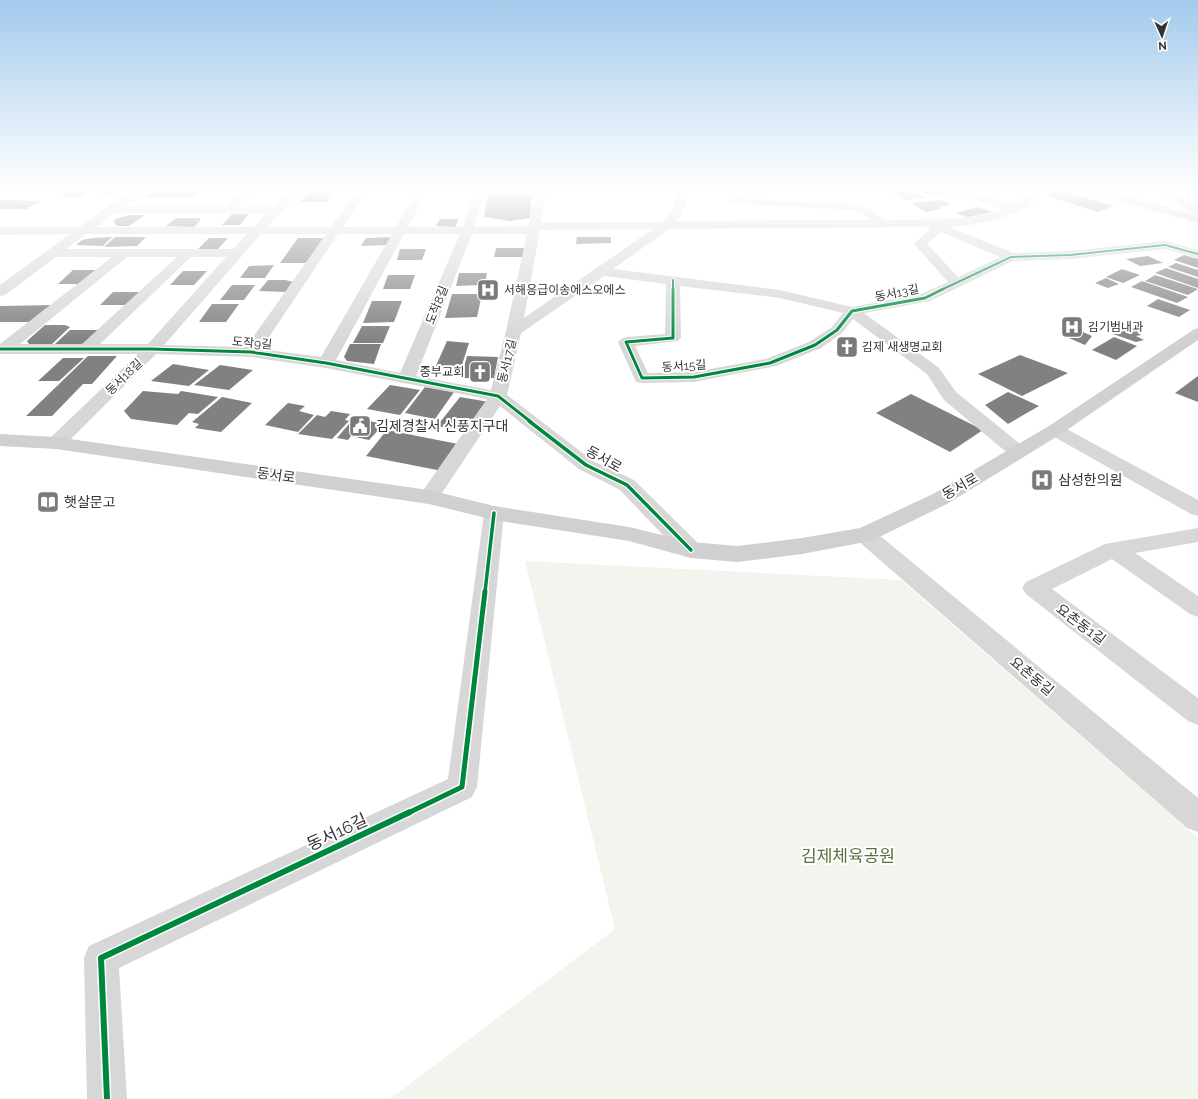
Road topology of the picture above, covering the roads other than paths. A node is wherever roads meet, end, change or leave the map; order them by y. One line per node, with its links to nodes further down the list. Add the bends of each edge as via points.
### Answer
1 (70, 240): 11 (street)
2 (249, 240): 10 (street, 동서18길)
3 (328, 240): 26 (street)
4 (395, 240): 27 (street)
5 (463, 240): 28 (street, 도작8길)
6 (532, 240): 21 (street, 동서17길)
7 (645, 240): 16 (street)
8 (924, 240): 18 (street, via 920,244)
9 (972, 240): 15 (street)
10 (236, 253): 13 (street); 25 (street, 동서18길)
11 (53, 254): 12 (street); 19 (street)
12 (123, 254): 13 (street); 23 (street, 도작9길)
13 (187, 254): 24 (street)
14 (1198, 254): 15 (street, 동서13길, via 1165,245 1070,255)
15 (1011, 257): 18 (street, 동서13길)
16 (601, 272): 17 (street); 21 (street)
17 (673, 280): 20 (street, via 780,294); 20 (street, 동서15길, via 673,338 626,342 642,378 694,377 770,363 815,345 837,330)
18 (956, 282): 20 (street, 동서13길, via 925,298)
19 (0, 292)
20 (852, 311): 33 (street, via 933,371 950,396)
21 (514, 331): 29 (street, 동서17길)
22 (1198, 333): 30 (main road, 동서로)
23 (3, 348): 24 (street, 도작9길)
24 (86, 349): 25 (street, 도작9길)
25 (152, 349): 26 (street, 도작9길); 32 (street, 동서18길)
26 (251, 352): 27 (street, 도작9길)
27 (326, 363): 28 (street, 도작9길)
28 (406, 379): 29 (street, 도작9길)
29 (498, 396): 34 (street, 동서17길); 40 (street, 동서로, via 586,465 627,485)
30 (1055, 430): 33 (main road, 동서로); 35 (street)
31 (0, 440): 32 (main road, 동서로)
32 (56, 443): 34 (main road, 동서로)
33 (1018, 452): 37 (main road, 동서로, via 940,499)
34 (429, 497): 36 (main road, 동서로)
35 (1198, 509)
36 (494, 513): 40 (main road, 동서로, via 629,534); 44 (street, 동서16길, via 462,787 101,958)
37 (865, 535): 40 (main road, 동서로, via 737,554); 43 (street, 요촌동길)
38 (1198, 535): 39 (street, 요촌동1길)
39 (1113, 549): 41 (street); 42 (street, 요촌동1길, via 1034,588)
40 (691, 550)
41 (1198, 608)
42 (1198, 713)
43 (1198, 817)
44 (107, 1099)

